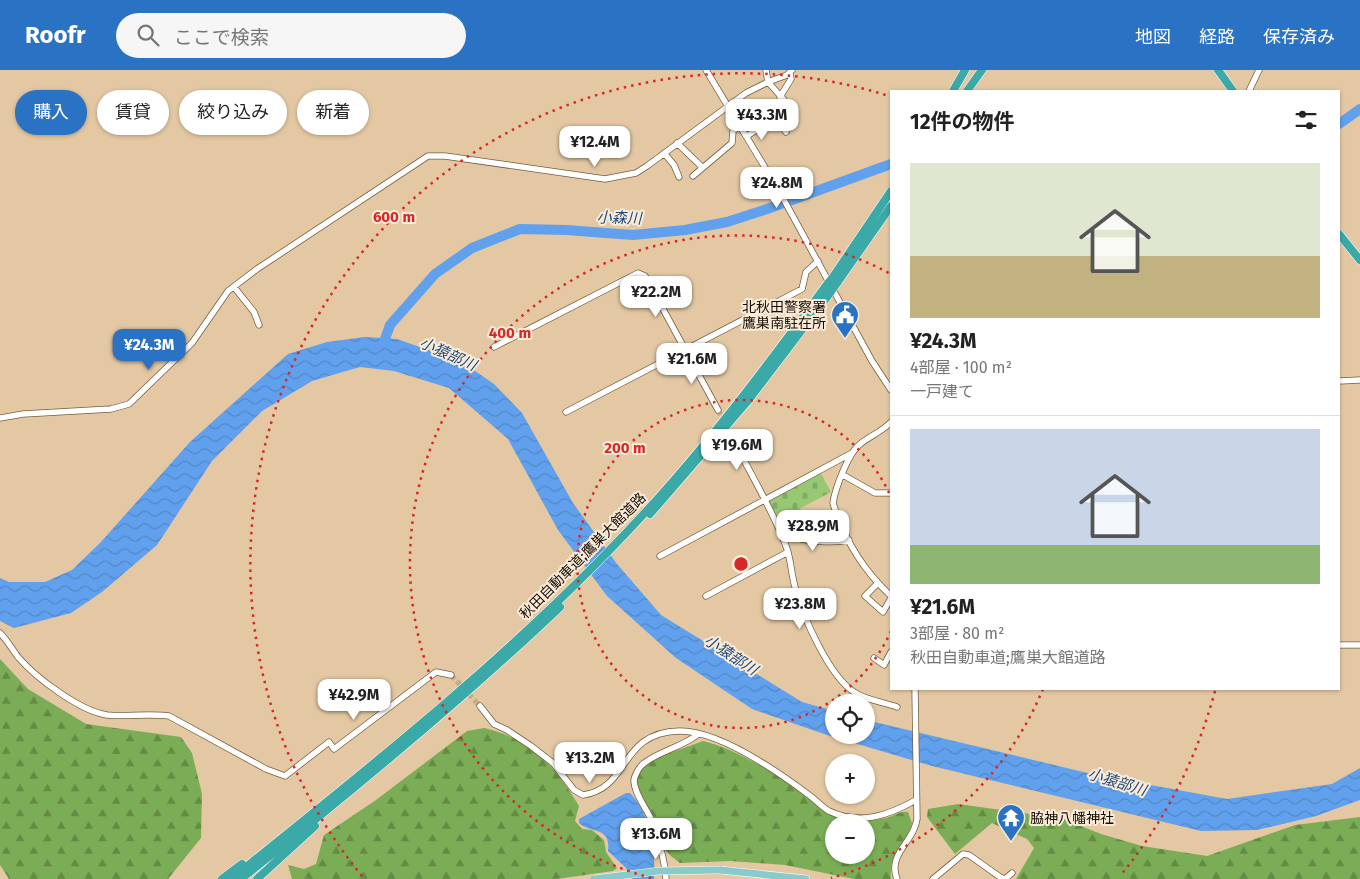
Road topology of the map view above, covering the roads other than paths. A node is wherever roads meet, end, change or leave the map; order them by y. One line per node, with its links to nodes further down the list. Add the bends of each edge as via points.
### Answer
1 (706, 70): 18 (street)
2 (766, 70): 10 (street)
3 (960, 70): 11 (highway)
4 (965, 70): 12 (highway)
5 (975, 70): 13 (highway)
6 (982, 70): 14 (highway)
7 (1218, 70): 15 (highway)
8 (1258, 70): 16 (street)
9 (791, 71): 10 (street); 17 (street, via 791,79)
10 (768, 82): 17 (street); 18 (street)
11 (952, 90)
12 (953, 90)
13 (964, 90)
14 (968, 90)
15 (1233, 90)
16 (1249, 90)
17 (780, 97): 19 (street, via 785,101)
18 (729, 105): 20 (street); 23 (street)
19 (775, 118): 21 (street); 22 (street)
20 (741, 125): 22 (street); 25 (street, via 733,131 732,143)
21 (786, 132)
22 (747, 136): 31 (street)
23 (678, 143): 24 (street); 25 (street)
24 (664, 153): 27 (street); 32 (street, via 636,173 605,179 428,156)
25 (702, 167): 26 (street)
26 (693, 176)
27 (679, 177)
28 (888, 203): 56 (highway, 秋田自動車道;鷹巣大館道路, bridge, via 828,290 642,519)
29 (1340, 235): 30 (highway)
30 (1360, 260)
31 (818, 261): 35 (street, via 806,272 802,289); 38 (street)
32 (234, 287): 33 (street, via 254,312); 41 (street, via 214,309 192,343 129,404 110,409)
33 (259, 325)
34 (494, 347): 35 (street, via 638,273 645,276)
35 (685, 349): 39 (street); 40 (street)
36 (1340, 380): 37 (street)
37 (1360, 380)
38 (890, 388)
39 (718, 410)
40 (566, 412)
41 (0, 418)
42 (890, 423): 44 (street)
43 (730, 433): 47 (street)
44 (852, 453): 45 (street); 47 (street)
45 (843, 475): 46 (street, via 875,493); 49 (street, via 833,503)
46 (890, 493)
47 (763, 499): 48 (street); 51 (street)
48 (781, 533): 49 (street, via 815,542); 50 (street)
49 (849, 540): 52 (street)
50 (788, 552): 53 (street); 65 (street, via 795,588 811,631 828,662 855,693)
51 (660, 556)
52 (878, 583): 54 (street); 55 (street, via 865,596 883,612)
53 (706, 596)
54 (890, 596)
55 (890, 599)
56 (560, 603): 67 (highway, 秋田自動車道;鷹巣大館道路); 68 (highway, 秋田自動車道;鷹巣大館道路, via 480,682)
57 (0, 632): 62 (street, via 26,665 77,704 108,715 169,716 266,769 285,776 329,742 334,749 436,672)
58 (1340, 645): 59 (street)
59 (1360, 645)
60 (890, 654): 61 (street, via 884,664)
61 (874, 658)
62 (451, 674)
63 (915, 690): 69 (street)
64 (480, 706): 66 (street, via 494,724 531,746 574,790 583,795 602,790 612,781 640,742 680,731)
65 (897, 707)
66 (697, 735): 69 (street, via 716,740 750,757 828,811 841,816 856,819 887,815); 76 (street, via 684,745 653,756 641,765 634,779 665,863)
67 (375, 764): 71 (highway); 72 (highway, 秋田自動車道;鷹巣大館道路)
68 (359, 786): 73 (highway, 秋田自動車道;鷹巣大館道路); 74 (highway)
69 (916, 800): 78 (street, via 916,828 894,861)
70 (1012, 873): 79 (street, via 1005,879 964,854)
71 (222, 879)
72 (231, 879)
73 (241, 879)
74 (257, 879)
75 (594, 879): 77 (main road, bridge, via 659,871 720,870)
76 (666, 879)
77 (806, 879)
78 (896, 879)
79 (933, 879)

